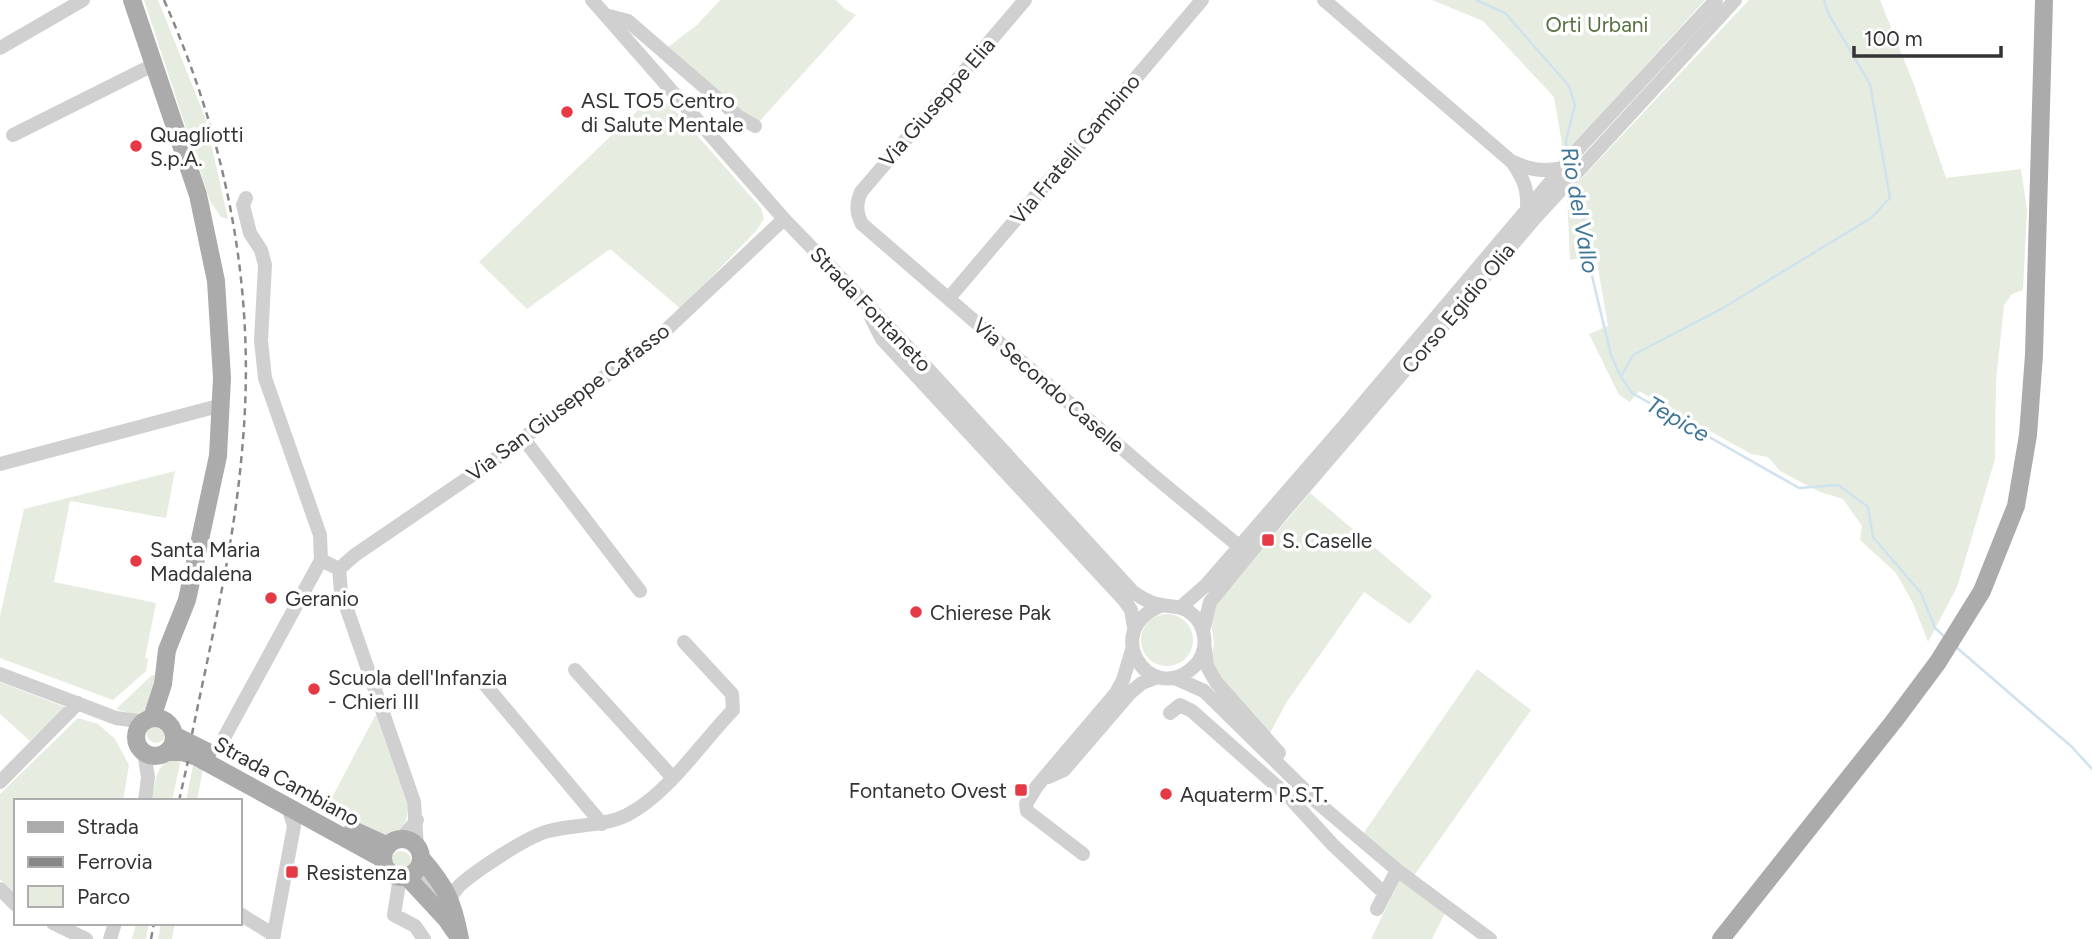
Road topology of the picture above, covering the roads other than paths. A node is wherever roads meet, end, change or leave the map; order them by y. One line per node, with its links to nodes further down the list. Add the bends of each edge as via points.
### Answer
1 (83, 0): 11 (street)
2 (132, 0): 12 (main road)
3 (592, 0): 10 (street, Strada Fontaneto)
4 (1025, 0): 18 (street, Via Giuseppe Elia, via 861,191)
5 (1202, 0): 21 (street, Via Fratelli Gambino)
6 (1324, 0): 15 (street)
7 (1716, 0): 16 (street, Corso Egidio Olia)
8 (1735, 0): 26 (street, Corso Egidio Olia, via 1565,184 1281,515)
9 (2044, 0): 71 (main road, via 2034,355 2028,435 2016,506 1982,591 1937,662)
10 (605, 15): 13 (street, via 628,21); 20 (street, Strada Fontaneto)
11 (0, 48)
12 (155, 64): 14 (street); 23 (main road, via 198,195 211,253)
13 (755, 126)
14 (13, 135)
15 (1512, 162): 16 (street, via 1545,172); 19 (street, via 1528,192)
16 (1562, 168): 19 (street, Corso Egidio Olia)
17 (246, 198): 27 (street, via 248,226 265,265 261,341 265,378 320,536)
18 (856, 208): 21 (street, Via Secondo Caselle, via 862,224)
19 (1527, 210): 26 (street, Corso Egidio Olia)
20 (784, 219): 22 (street, Strada Fontaneto); 24 (street, Via San Giuseppe Cafasso, via 665,331)
21 (949, 298): 26 (street, Via Secondo Caselle)
22 (863, 301): 30 (street, Strada Fontaneto, via 1133,592); 32 (street, via 882,339 1124,600)
23 (222, 405): 25 (street); 44 (main road, via 218,456 196,565 167,650)
24 (523, 438): 28 (street, Via San Giuseppe Cafasso); 29 (street)
25 (0, 464)
26 (1244, 550): 31 (street, Corso Egidio Olia); 33 (street, Corso Egidio Olia, via 1210,602)
27 (321, 560): 28 (street); 45 (street)
28 (339, 569): 57 (street, via 341,592 414,802 417,820)
29 (640, 591)
30 (1160, 606): 31 (street, Strada Fontaneto); 32 (street)
31 (1181, 607): 33 (street)
32 (1134, 627): 36 (street)
33 (1203, 631): 35 (street)
34 (684, 642): 47 (street, via 732,694 733,710)
35 (1204, 647): 40 (street, via 1195,667); 52 (street, via 1216,682)
36 (1132, 650): 39 (street, via 1141,667); 48 (street, via 1116,693)
37 (575, 670): 47 (street)
38 (0, 674): 42 (street)
39 (1158, 677): 40 (street); 48 (street, via 1130,692 1064,770)
40 (1175, 678): 52 (street, via 1204,691)
41 (482, 681): 54 (street)
42 (78, 703): 44 (street); 49 (street)
43 (1170, 713): 60 (street, via 1180,705 1192,711 1289,797)
44 (155, 726): 46 (main road, via 172,747); 46 (main road, via 137,743); 57 (main road, Strada Cambiano)
45 (225, 736)
46 (158, 753): 50 (street); 51 (main road, Strada Cambiano, via 197,757)
47 (673, 778): 54 (street, via 628,814)
48 (1044, 779): 56 (street, via 1029,797 1027,811)
49 (0, 782)
50 (145, 799)
51 (288, 807): 53 (main road, Strada Cambiano); 55 (street)
52 (1336, 817): 58 (street)
53 (317, 823): 55 (street); 57 (main road, Strada Cambiano)
54 (601, 824): 61 (street, via 547,831 524,841 457,887)
55 (294, 826): 66 (street)
56 (1083, 854)
57 (404, 860): 61 (main road, Strada Cambiano, via 442,882); 68 (street, via 394,915 415,926); 69 (main road, Strada Cambiano)
58 (1397, 870): 60 (street); 70 (street)
59 (0, 889): 62 (street)
60 (1385, 894): 63 (street)
61 (450, 900): 69 (main road, Strada Cambiano)
62 (14, 903)
63 (1377, 909)
64 (242, 915): 66 (street)
65 (57, 925): 67 (street)
66 (273, 937)
67 (86, 939)
68 (424, 939)
69 (460, 939)
70 (1490, 939)
71 (1721, 939)

